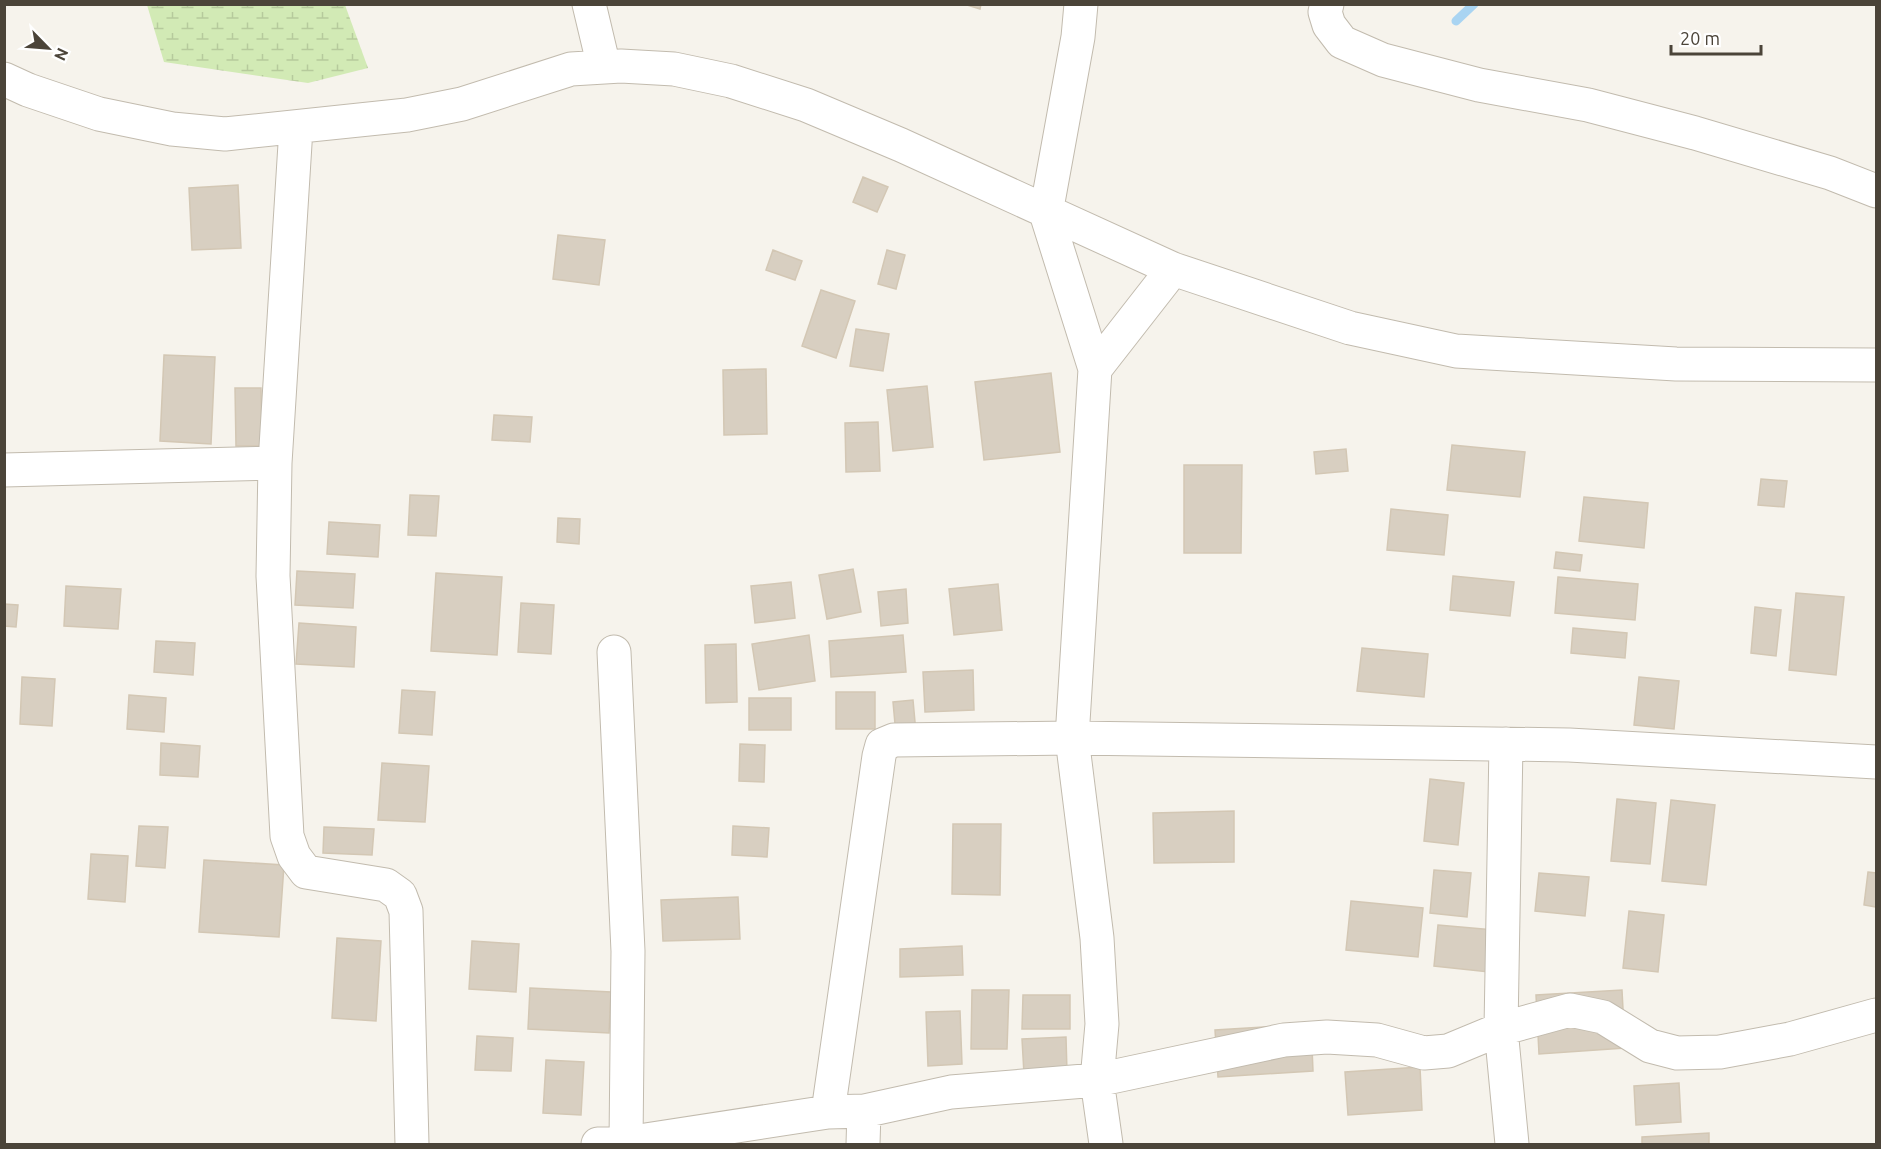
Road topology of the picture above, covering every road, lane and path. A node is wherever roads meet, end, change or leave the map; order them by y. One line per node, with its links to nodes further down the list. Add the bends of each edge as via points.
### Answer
1 (589, 4): 4 (street)
2 (1081, 4): 8 (street)
3 (1327, 4): 7 (street, via 1329,25 1342,42 1383,60 1685,130 1830,173)
4 (604, 67): 6 (street, via 571,69 462,104 407,115); 8 (street, via 674,69 731,81 806,105)
5 (4, 80): 6 (street, via 99,114 172,129 225,134)
6 (296, 128): 12 (street)
7 (1876, 191)
8 (1046, 213): 9 (street); 11 (street)
9 (1173, 269): 10 (street, via 1350,328 1456,351 1676,364); 11 (street)
10 (1876, 365)
11 (1095, 369): 15 (street)
12 (275, 463): 13 (street); 23 (street, via 273,587 287,836 294,856 306,872 386,885 400,896 406,911)
13 (4, 470)
14 (614, 652): 24 (street, via 628,951)
15 (1072, 738): 16 (street); 20 (street, via 1097,938 1102,1024); 22 (street, via 894,740 882,744)
16 (1506, 744): 17 (street); 19 (street)
17 (1876, 762)
18 (1876, 1015): 19 (street, via 1790,1039 1720,1052 1677,1053 1650,1046 1603,1017 1570,1010)
19 (1501, 1029): 20 (street, via 1448,1052 1424,1053 1377,1040 1284,1040); 27 (street)
20 (1097, 1080): 21 (street, via 951,1092); 26 (street)
21 (864, 1111): 22 (street); 25 (street)
22 (828, 1112): 24 (street)
23 (412, 1144)
24 (612, 1144)
25 (863, 1144)
26 (1106, 1144)
27 (1512, 1144)

